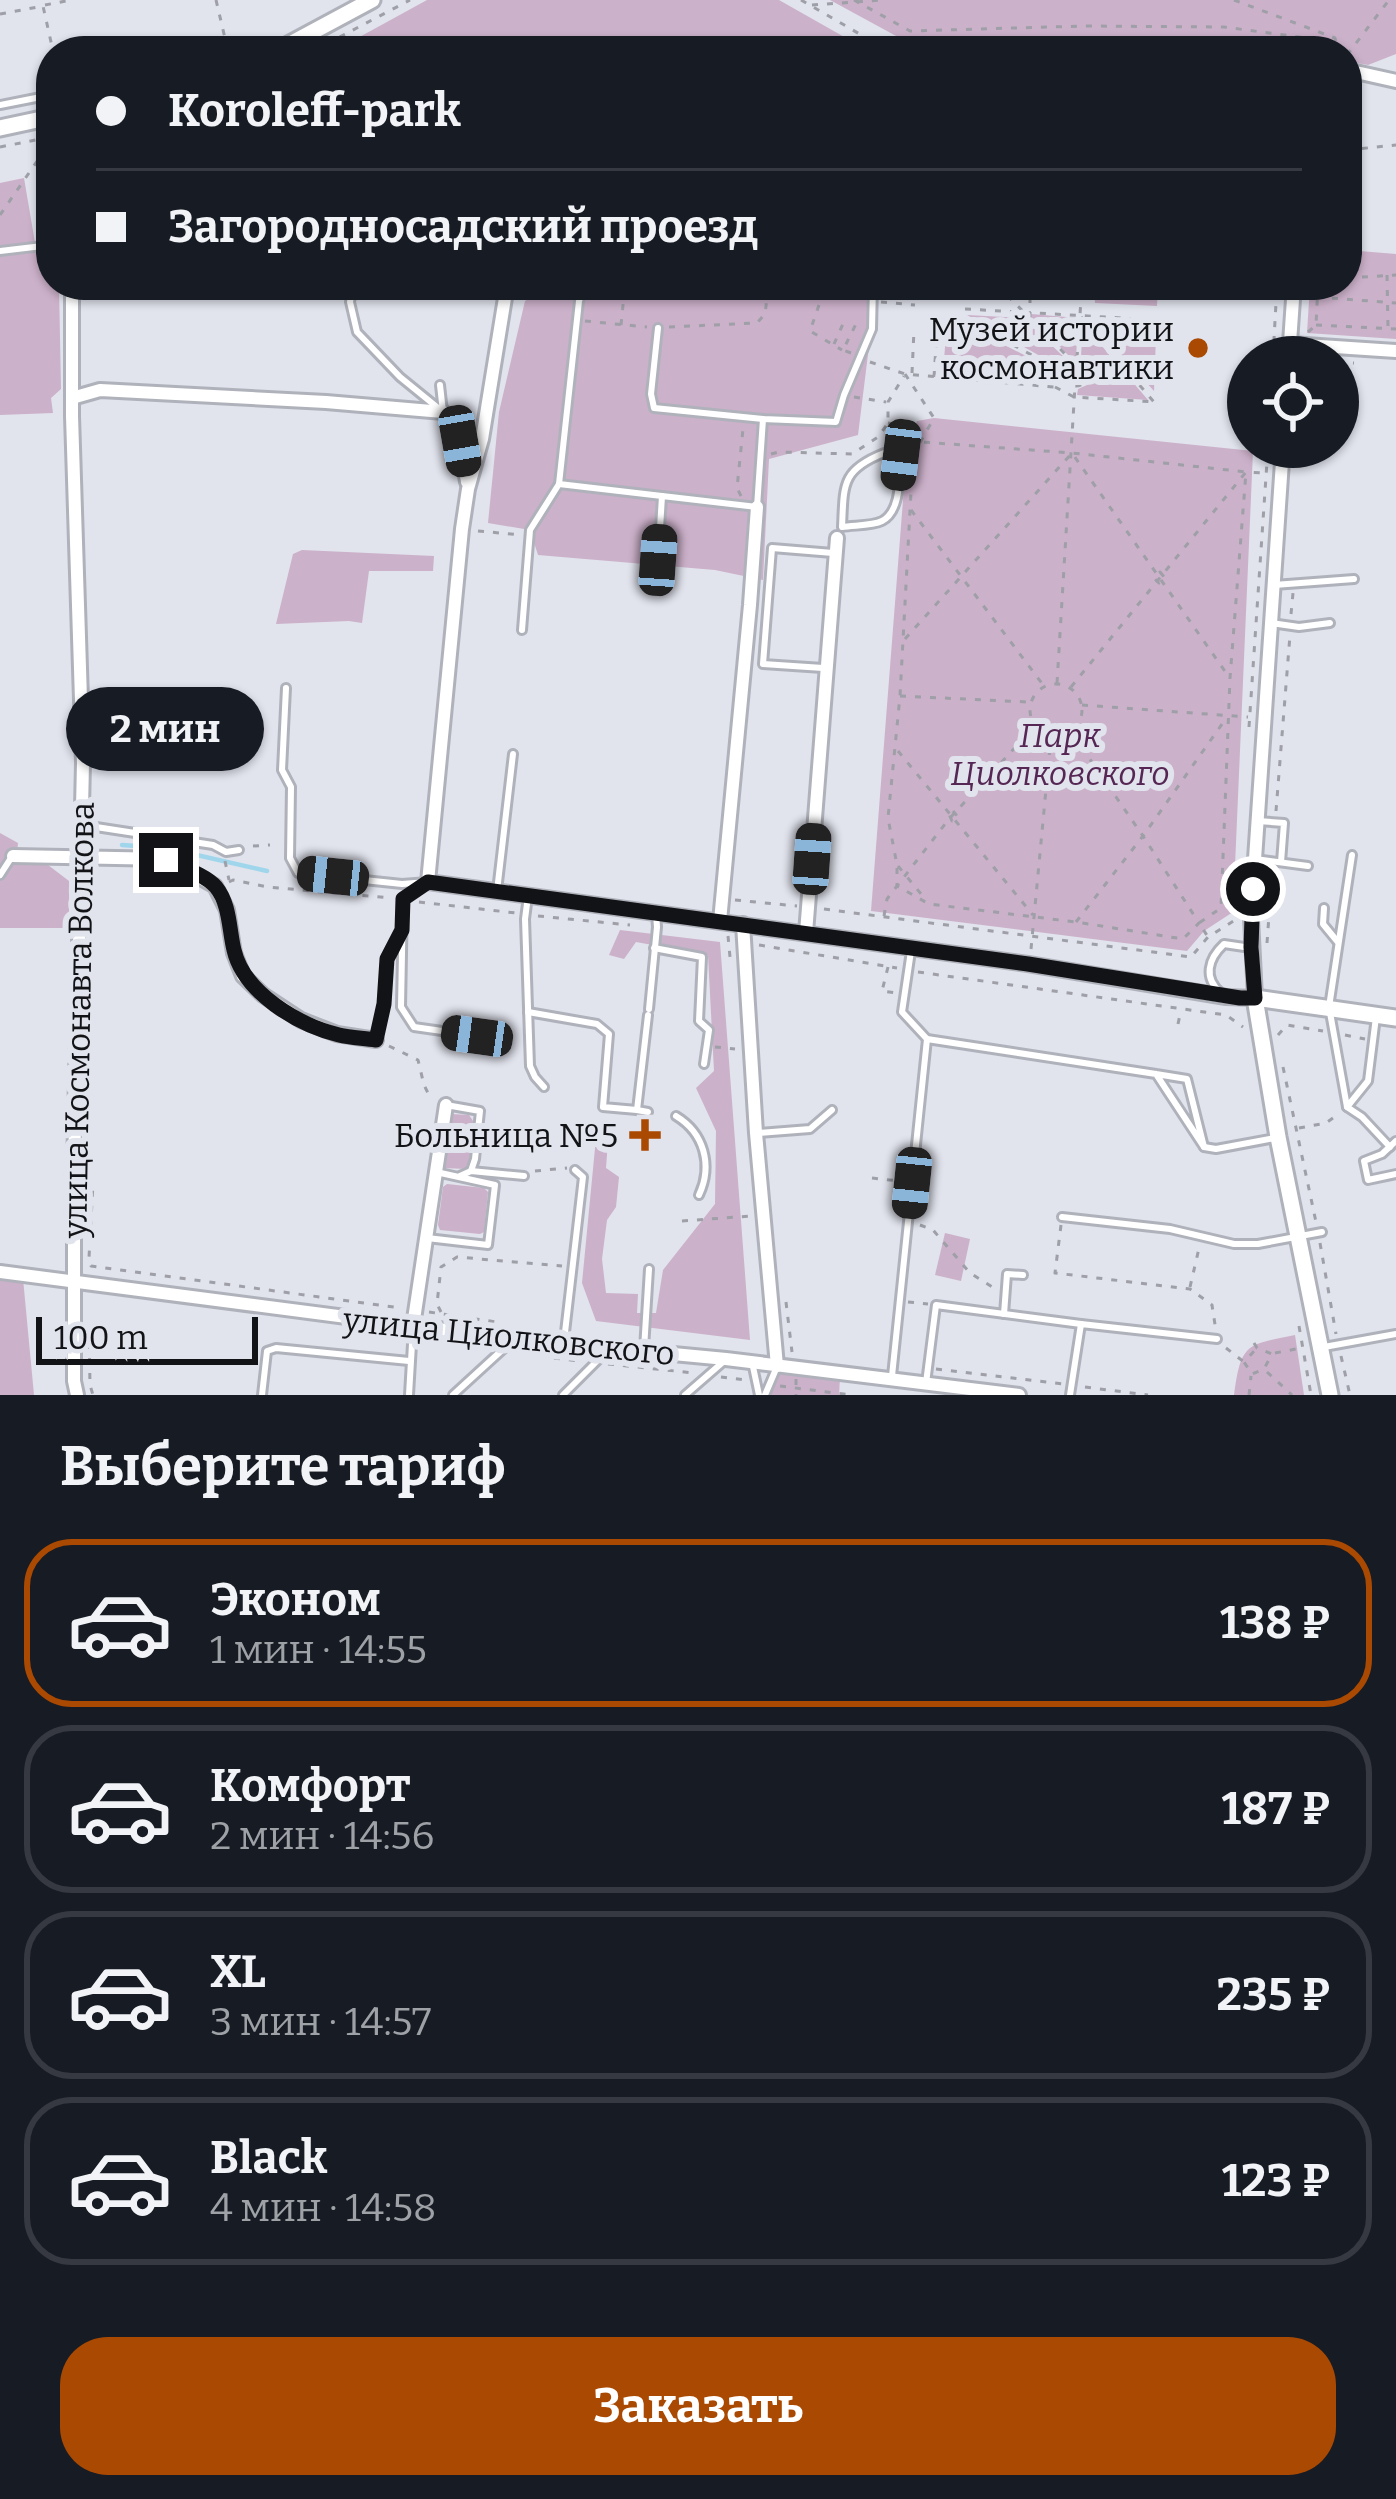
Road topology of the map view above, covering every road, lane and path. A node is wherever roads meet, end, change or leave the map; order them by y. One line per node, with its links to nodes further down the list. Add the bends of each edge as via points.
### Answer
1 (70, 0): 11 (path)
2 (216, 0): 15 (path)
3 (371, 0): 16 (street)
4 (410, 0): 17 (path)
5 (801, 0): 12 (path)
6 (854, 0): 10 (path)
7 (883, 0): 10 (path)
8 (1234, 0): 20 (path)
9 (1390, 0): 21 (path)
10 (860, 4): 12 (path); 19 (path, via 910,31 1224,27)
11 (43, 5): 13 (path); 14 (path)
12 (811, 5): 18 (path)
13 (0, 14)
14 (50, 36)
15 (224, 36)
16 (305, 36)
17 (342, 36)
18 (862, 36)
19 (1291, 36)
20 (1330, 36)
21 (1362, 36)
22 (1362, 73): 23 (street)
23 (1396, 80)
24 (36, 98): 25 (lane)
25 (0, 105)
26 (36, 120): 27 (street)
27 (0, 128)
28 (36, 141): 30 (path)
29 (1396, 145): 31 (path)
30 (0, 147)
31 (1362, 148)
32 (36, 161): 33 (path)
33 (0, 215)
34 (36, 247): 35 (lane)
35 (0, 251)
36 (1388, 275): 37 (path); 38 (path); 53 (path)
37 (1396, 275)
38 (1362, 277)
39 (72, 300): 90 (street, улица Космонавта Волкова)
40 (350, 300): 92 (lane, via 357,332)
41 (505, 300): 105 (street)
42 (578, 300): 62 (lane)
43 (625, 300): 65 (path)
44 (767, 300): 67 (path, via 757,323)
45 (1013, 300): 58 (path)
46 (1029, 300): 58 (path)
47 (1081, 300): 59 (path)
48 (1276, 300): 72 (path)
49 (1293, 300): 73 (street)
50 (1317, 300): 66 (path)
51 (1360, 300): 53 (path)
52 (873, 302): 56 (path); 88 (lane, via 872,329)
53 (1388, 302): 54 (path); 68 (path)
54 (1396, 303)
55 (819, 305): 75 (path, via 810,331)
56 (915, 305)
57 (965, 309): 58 (path)
58 (1028, 314): 59 (path); 80 (path)
59 (1080, 316): 63 (path); 80 (path); 89 (path, via 1155,402)
60 (846, 317): 75 (path)
61 (965, 319): 82 (path)
62 (577, 320): 65 (path); 104 (lane)
63 (1158, 320)
64 (857, 322): 77 (path)
65 (621, 325): 67 (path)
66 (1316, 325): 68 (path); 74 (path)
67 (658, 328): 93 (lane, via 654,408)
68 (1388, 328): 69 (path)
69 (1396, 329)
70 (914, 330): 83 (path)
71 (937, 331): 84 (path)
72 (1274, 336)
73 (1291, 336)
74 (1307, 336)
75 (833, 345): 77 (path)
76 (1359, 349): 78 (street)
77 (842, 350): 79 (path)
78 (1396, 351)
79 (854, 355)
80 (1075, 360): 82 (path); 86 (path, via 1089,374)
81 (867, 361): 83 (path)
82 (1063, 372): 86 (path); 87 (path)
83 (908, 375): 84 (path); 91 (path); 97 (path, via 934,418)
84 (934, 377): 87 (path)
85 (440, 385): 92 (lane)
86 (1075, 386): 89 (path)
87 (1054, 387): 89 (path)
88 (844, 395): 91 (path); 93 (lane, via 836,422)
89 (1074, 397): 98 (path)
90 (72, 398): 92 (street, via 100,390); 142 (street, улица Космонавта Волкова)
91 (888, 402): 95 (path)
92 (443, 412): 96 (street)
93 (764, 419): 99 (lane)
94 (466, 421): 96 (lane)
95 (888, 423): 97 (path, via 916,428); 99 (path, via 852,454)
96 (460, 441): 105 (street)
97 (922, 442): 98 (path); 108 (path, via 913,455)
98 (1072, 453): 102 (path); 114 (path); 115 (path); 126 (path)
99 (761, 458): 107 (lane)
100 (1266, 468): 103 (path)
101 (1282, 468): 118 (street)
102 (1246, 472): 103 (path); 115 (path); 125 (path)
103 (1266, 473): 138 (path)
104 (560, 484): 106 (lane); 111 (lane)
105 (468, 489): 109 (street)
106 (662, 496): 107 (lane); 113 (lane)
107 (757, 506): 167 (street)
108 (911, 510): 114 (path); 123 (path)
109 (462, 529): 111 (path); 161 (street)
110 (840, 532): 110 (lane, via 889,515 901,455 884,453 848,475); 112 (street)
111 (530, 536): 122 (lane)
112 (836, 554): 124 (street); 124 (lane, via 772,548 763,664)
113 (658, 560)
114 (961, 574): 123 (path); 127 (path)
115 (1160, 578): 125 (path); 128 (path)
116 (1354, 579): 117 (lane)
117 (1293, 584): 118 (lane); 121 (path)
118 (1274, 585): 119 (street)
119 (1271, 623): 121 (lane); 144 (street)
120 (1330, 623): 121 (lane)
121 (1291, 626): 145 (path)
122 (522, 630)
123 (904, 640): 130 (path)
124 (827, 668): 170 (street)
125 (1230, 678): 133 (path)
126 (1057, 683): 127 (path); 128 (path)
127 (1044, 686): 131 (path)
128 (1071, 687): 132 (path)
129 (286, 688): 161 (lane, via 282,770 291,787 290,858 298,873)
130 (900, 696): 131 (path); 139 (path)
131 (1030, 702): 135 (path)
132 (1082, 705): 133 (path); 136 (path)
133 (1228, 716): 134 (path); 147 (path); 179 (path, via 1221,908)
134 (1240, 716)
135 (1035, 726): 137 (path); 143 (path)
136 (1071, 732): 137 (path); 147 (path)
137 (1051, 736): 175 (path)
138 (1249, 739)
139 (896, 750): 143 (path); 157 (path, via 888,818)
140 (513, 754): 164 (lane)
141 (124, 761): 142 (path)
142 (83, 763): 146 (street, улица Космонавта Волкова)
143 (953, 816): 159 (path); 175 (path)
144 (1258, 820): 145 (lane); 154 (street)
145 (1276, 822): 155 (lane, via 1284,823)
146 (83, 825): 150 (lane); 153 (street, улица Космонавта Волкова)
147 (1143, 836): 178 (path); 179 (path)
148 (271, 845): 149 (path)
149 (254, 846)
150 (238, 850)
151 (1352, 855): 186 (lane)
152 (13, 856): 153 (street); 160 (lane)
153 (82, 856): 162 (street, via 166,860); 223 (street, улица Космонавта Волкова)
154 (1255, 859): 155 (lane); 188 (street)
155 (1277, 862): 158 (lane); 191 (path)
156 (224, 864): 162 (path)
157 (897, 865): 159 (path); 163 (path)
158 (1308, 866)
159 (905, 873): 163 (path); 169 (path)
160 (0, 875)
161 (428, 882): 164 (street); 181 (lane, via 403,899)
162 (222, 884): 166 (path); 207 (street, via 243,976 301,1020)
163 (897, 886): 169 (path); 173 (path)
164 (496, 891): 165 (street)
165 (528, 896): 172 (lane); 176 (street)
166 (386, 897)
167 (722, 898): 170 (path); 177 (street)
168 (417, 902): 172 (path)
169 (929, 904): 175 (path)
170 (808, 907): 173 (path); 182 (street)
171 (1324, 908): 186 (lane, via 1323,925)
172 (526, 914): 176 (path); 200 (lane)
173 (884, 916): 183 (path)
174 (1239, 917): 185 (path)
175 (1035, 918): 178 (path); 183 (path)
176 (656, 921): 177 (street); 189 (lane)
177 (720, 921): 180 (street)
178 (1076, 922): 179 (path, via 1183,939)
179 (1199, 923): 185 (path)
180 (743, 925): 182 (street); 219 (street)
181 (402, 930): 204 (lane, via 401,1007 414,1028); 207 (lane, via 387,959)
182 (806, 933): 190 (street)
183 (1034, 935): 185 (path, via 1191,957)
184 (728, 936): 192 (path)
185 (1208, 937)
186 (1339, 943): 198 (lane)
187 (759, 946): 193 (path)
188 (1251, 947): 196 (lane, via 1224,944 1210,963 1214,987); 197 (street)
189 (655, 948): 209 (lane, via 702,957); 214 (lane)
190 (911, 948): 194 (lane); 196 (street)
191 (1266, 953)
192 (730, 959)
193 (888, 965): 194 (path); 195 (path, via 882,991)
194 (908, 970): 195 (lane); 199 (path)
195 (904, 995): 206 (lane, via 902,1012)
196 (1226, 998): 197 (street)
197 (1255, 998): 198 (street); 220 (street)
198 (1329, 1007): 201 (street); 213 (lane)
199 (1181, 1008): 203 (path); 205 (path, via 1226,1015)
200 (528, 1012): 211 (lane, via 530,1066); 214 (lane, via 597,1024 609,1034 603,1107)
201 (1377, 1014): 202 (street); 213 (lane, via 1368,1081)
202 (1396, 1018)
203 (1178, 1024)
204 (477, 1036)
205 (1246, 1038)
206 (928, 1039): 210 (lane); 231 (lane)
207 (376, 1040): 212 (path, via 418,1060)
208 (1282, 1060): 218 (path)
209 (704, 1064)
210 (1156, 1074): 222 (lane); 222 (lane, via 1187,1079)
211 (544, 1087)
212 (440, 1105): 225 (lane, via 480,1111); 226 (street)
213 (1346, 1108): 218 (path); 221 (lane)
214 (637, 1110): 216 (lane)
215 (832, 1110): 219 (lane, via 810,1129)
216 (649, 1112)
217 (676, 1116): 232 (lane, via 704,1149)
218 (1298, 1129): 237 (path)
219 (756, 1133): 275 (street)
220 (1278, 1137): 222 (lane); 238 (street)
221 (1393, 1144): 227 (lane, via 1364,1161 1368,1180)
222 (1204, 1147)
223 (74, 1170): 245 (street, улица Космонавта Волкова); 252 (path, via 94,1184 91,1266)
224 (575, 1170): 229 (path); 263 (lane, via 583,1177)
225 (471, 1171): 228 (lane); 229 (lane)
226 (436, 1172): 228 (lane); 239 (street)
227 (1396, 1174)
228 (460, 1176): 239 (lane, via 494,1185 488,1245)
229 (524, 1176)
230 (872, 1178): 231 (path)
231 (912, 1183): 236 (lane)
232 (699, 1195)
233 (752, 1216): 235 (path)
234 (1062, 1217): 240 (lane); 246 (path, via 1055,1273)
235 (682, 1221)
236 (908, 1221): 247 (path, via 933,1230 970,1273); 248 (lane)
237 (1320, 1232): 238 (lane); 264 (path)
238 (1299, 1235): 240 (lane, via 1258,1244); 265 (street)
239 (428, 1238): 252 (street)
240 (1202, 1238): 246 (path)
241 (552, 1265): 253 (path, via 457,1257 441,1267)
242 (649, 1269): 267 (lane)
243 (0, 1272): 245 (street, улица Циолковского)
244 (1023, 1275): 247 (lane, via 1007,1274)
245 (73, 1282): 259 (street, улица Циолковского); 286 (street, улица Космонавта Волкова)
246 (1190, 1289): 250 (path)
247 (1006, 1295): 254 (lane)
248 (900, 1301): 249 (path); 279 (lane)
249 (936, 1305): 254 (lane); 282 (lane)
250 (1212, 1306): 251 (path); 262 (path)
251 (1223, 1306)
252 (417, 1310): 253 (path); 259 (street)
253 (441, 1314): 256 (path)
254 (1004, 1315): 257 (lane)
255 (89, 1321): 287 (path)
256 (504, 1323)
257 (1081, 1324): 262 (lane); 296 (lane)
258 (1299, 1325): 265 (path)
259 (413, 1326): 261 (street, улица Циолковского); 271 (lane)
260 (1396, 1334): 264 (lane)
261 (514, 1339): 263 (street, улица Циолковского); 290 (lane)
262 (1217, 1339): 272 (path)
263 (564, 1344): 266 (street, улица Циолковского)
264 (1338, 1344): 265 (lane); 301 (path)
265 (1312, 1347): 268 (path); 299 (path); 300 (street)
266 (610, 1348): 267 (street, улица Циолковского); 273 (lane)
267 (644, 1352): 270 (street, улица Циолковского)
268 (1272, 1354): 272 (path, via 1256,1346); 276 (path)
269 (538, 1356): 273 (path)
270 (726, 1359): 274 (street, улица Циолковского); 278 (lane)
271 (409, 1361): 288 (lane, via 277,1348 266,1351); 289 (lane)
272 (1244, 1362): 277 (path)
273 (596, 1363): 278 (path); 291 (lane)
274 (752, 1363): 275 (street, улица Циолковского); 280 (lane)
275 (777, 1366): 279 (street, улица Циолковского); 281 (lane)
276 (1264, 1369): 277 (path); 298 (path)
277 (1252, 1374): 297 (path)
278 (708, 1375): 280 (path); 292 (lane)
279 (892, 1379): 282 (street, улица Циолковского)
280 (754, 1381): 293 (lane)
281 (770, 1384): 284 (path); 293 (lane)
282 (926, 1384): 283 (street, улица Циолковского)
283 (945, 1390): 295 (street, улица Циолковского)
284 (797, 1392): 285 (path)
285 (833, 1394): 294 (path)
286 (77, 1395)
287 (93, 1395)
288 (262, 1395)
289 (409, 1395)
290 (453, 1395)
291 (563, 1395)
292 (685, 1395)
293 (762, 1395)
294 (851, 1395)
295 (1019, 1395)
296 (1070, 1395)
297 (1249, 1395)
298 (1292, 1395)
299 (1311, 1395)
300 (1330, 1395)
301 (1350, 1395)

